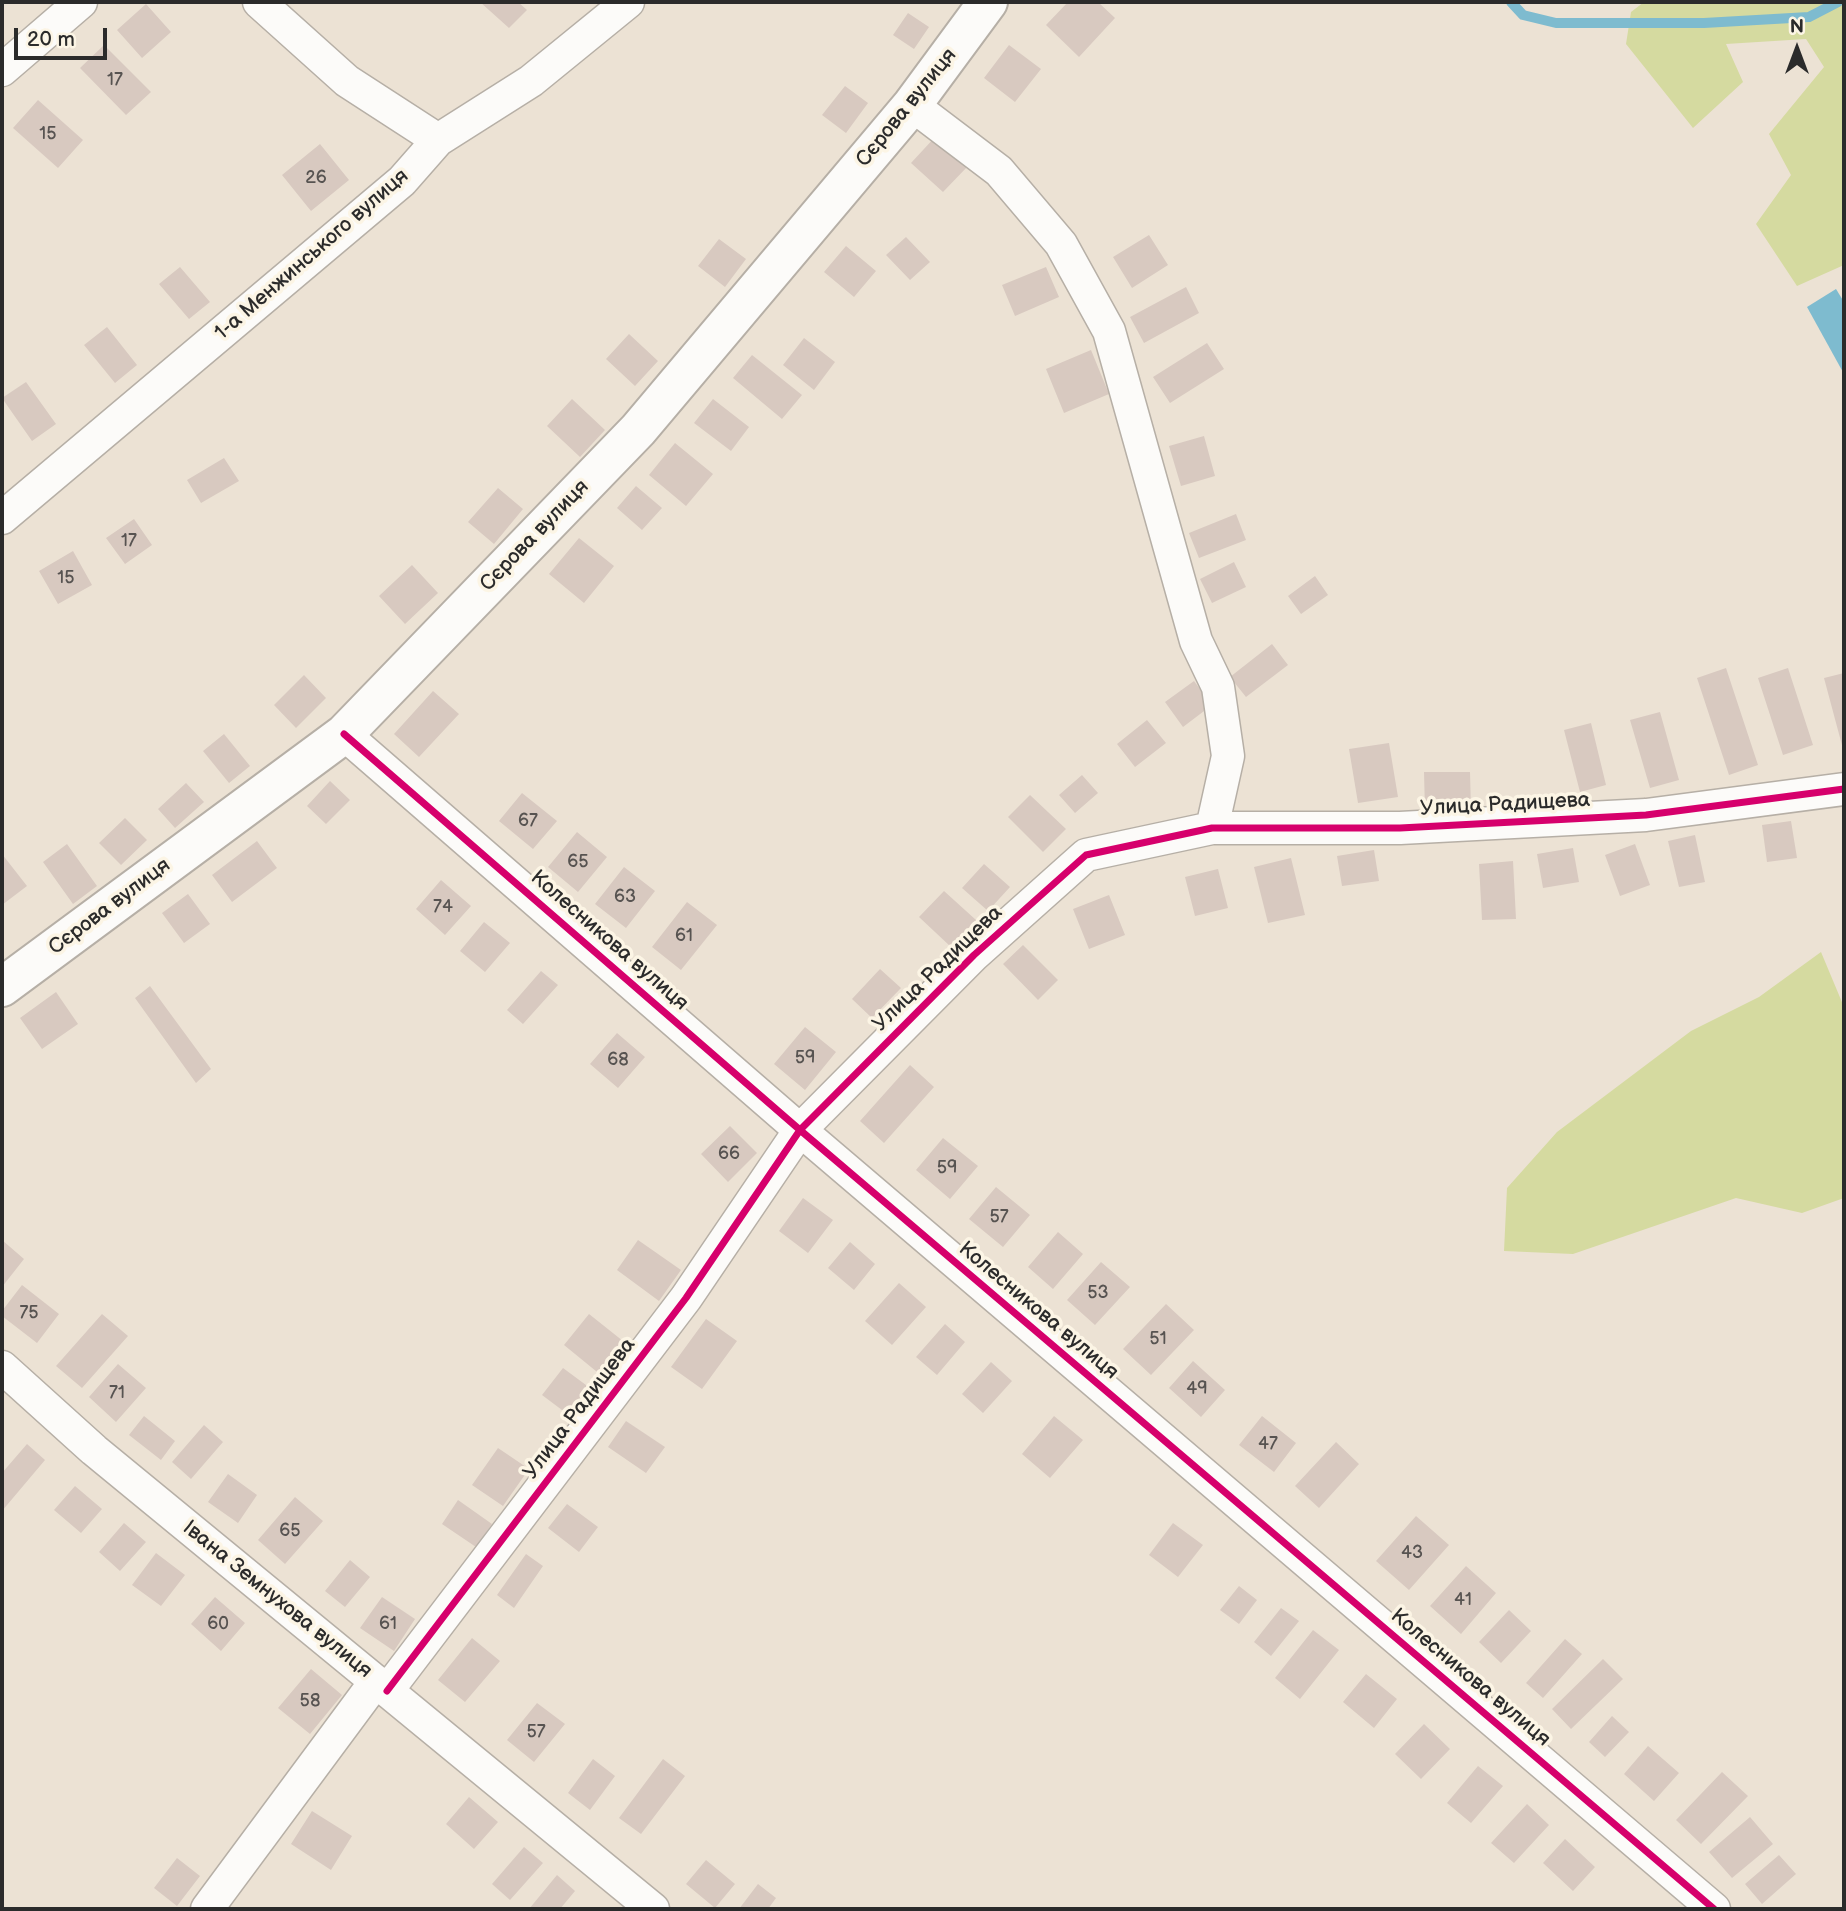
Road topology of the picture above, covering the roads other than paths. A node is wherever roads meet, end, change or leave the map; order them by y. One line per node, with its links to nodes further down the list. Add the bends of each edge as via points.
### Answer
1 (81, 2): 5 (street)
2 (259, 2): 7 (street, via 346,81)
3 (628, 2): 7 (street, 1-а Менжинського вулиця, via 531,81)
4 (988, 2): 6 (street, Сєрова вулиця)
5 (2, 70)
6 (912, 105): 9 (street, Сєрова вулиця, via 638,430); 11 (street, via 999,171 1061,244 1109,331 1196,641 1218,687 1228,756)
7 (438, 140): 8 (street, 1-а Менжинського вулиця, via 402,181)
8 (2, 518)
9 (344, 734): 12 (street, Сєрова вулиця); 13 (street, Колесникова вулиця)
10 (1844, 789): 11 (street, Улица Радищева, via 1646,815 1401,828)
11 (1212, 828): 13 (street, Улица Радищева, via 1086,855 974,955)
12 (2, 987)
13 (800, 1130): 15 (street, Улица Радищева, via 686,1298); 18 (street, Колесникова вулиця)
14 (2, 1367): 15 (street, Івана Земнухова вулиця, via 94,1450)
15 (381, 1686): 16 (street, Улица Радищева); 17 (street, Івана Земнухова вулиця)
16 (207, 1909)
17 (653, 1909)
18 (1714, 1909)

